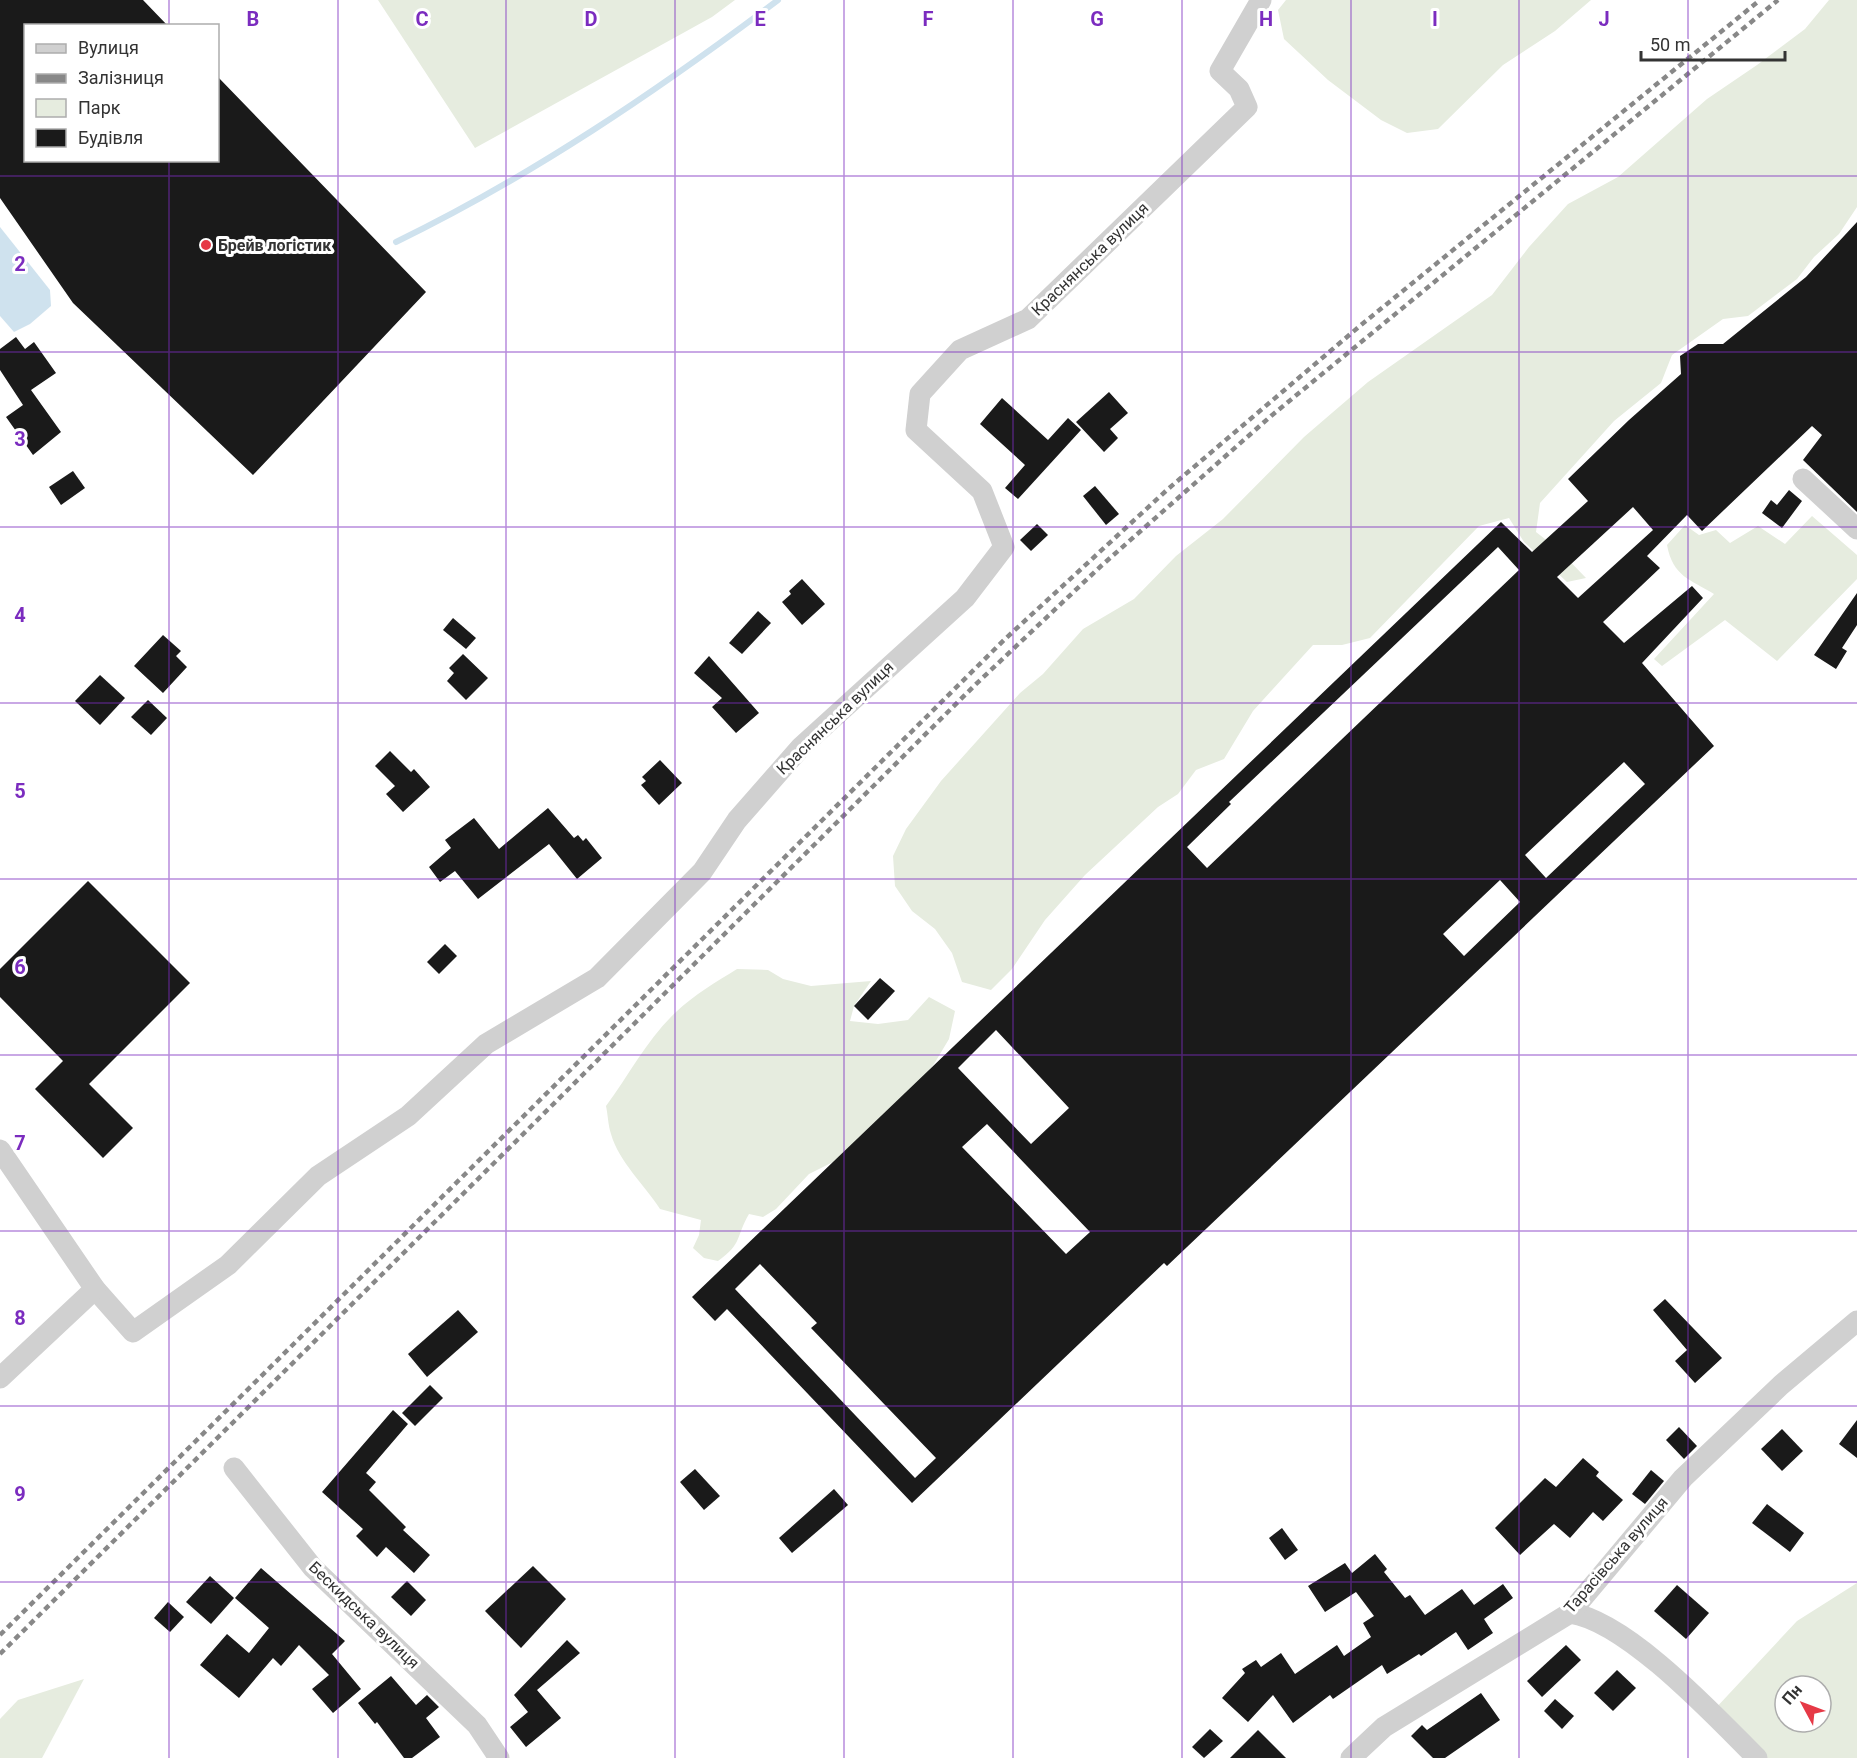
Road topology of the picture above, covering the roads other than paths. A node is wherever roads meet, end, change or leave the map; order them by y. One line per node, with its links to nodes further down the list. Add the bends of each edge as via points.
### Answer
1 (1261, 0): 5 (street, Краснянська вулиця, via 1220,71 1239,89 1247,107 1028,319 960,350 920,394 916,430 982,492 1004,547 965,598 801,747 737,820 702,872 597,978 486,1044 408,1116 318,1176 228,1266 133,1332)
2 (1803, 479): 3 (street)
3 (1857, 529)
4 (0, 1150): 5 (street)
5 (95, 1289): 7 (street)
6 (1857, 1321): 9 (street, Тарасівська вулиця, via 1781,1384 1683,1478)
7 (0, 1378)
8 (234, 1467): 10 (street, Бескидська вулиця, via 312,1568 477,1725)
9 (1570, 1612): 11 (street, Тарасівська вулиця, via 1384,1727); 12 (street, via 1600,1621 1657,1664)
10 (499, 1758)
11 (1351, 1758)
12 (1757, 1758)

